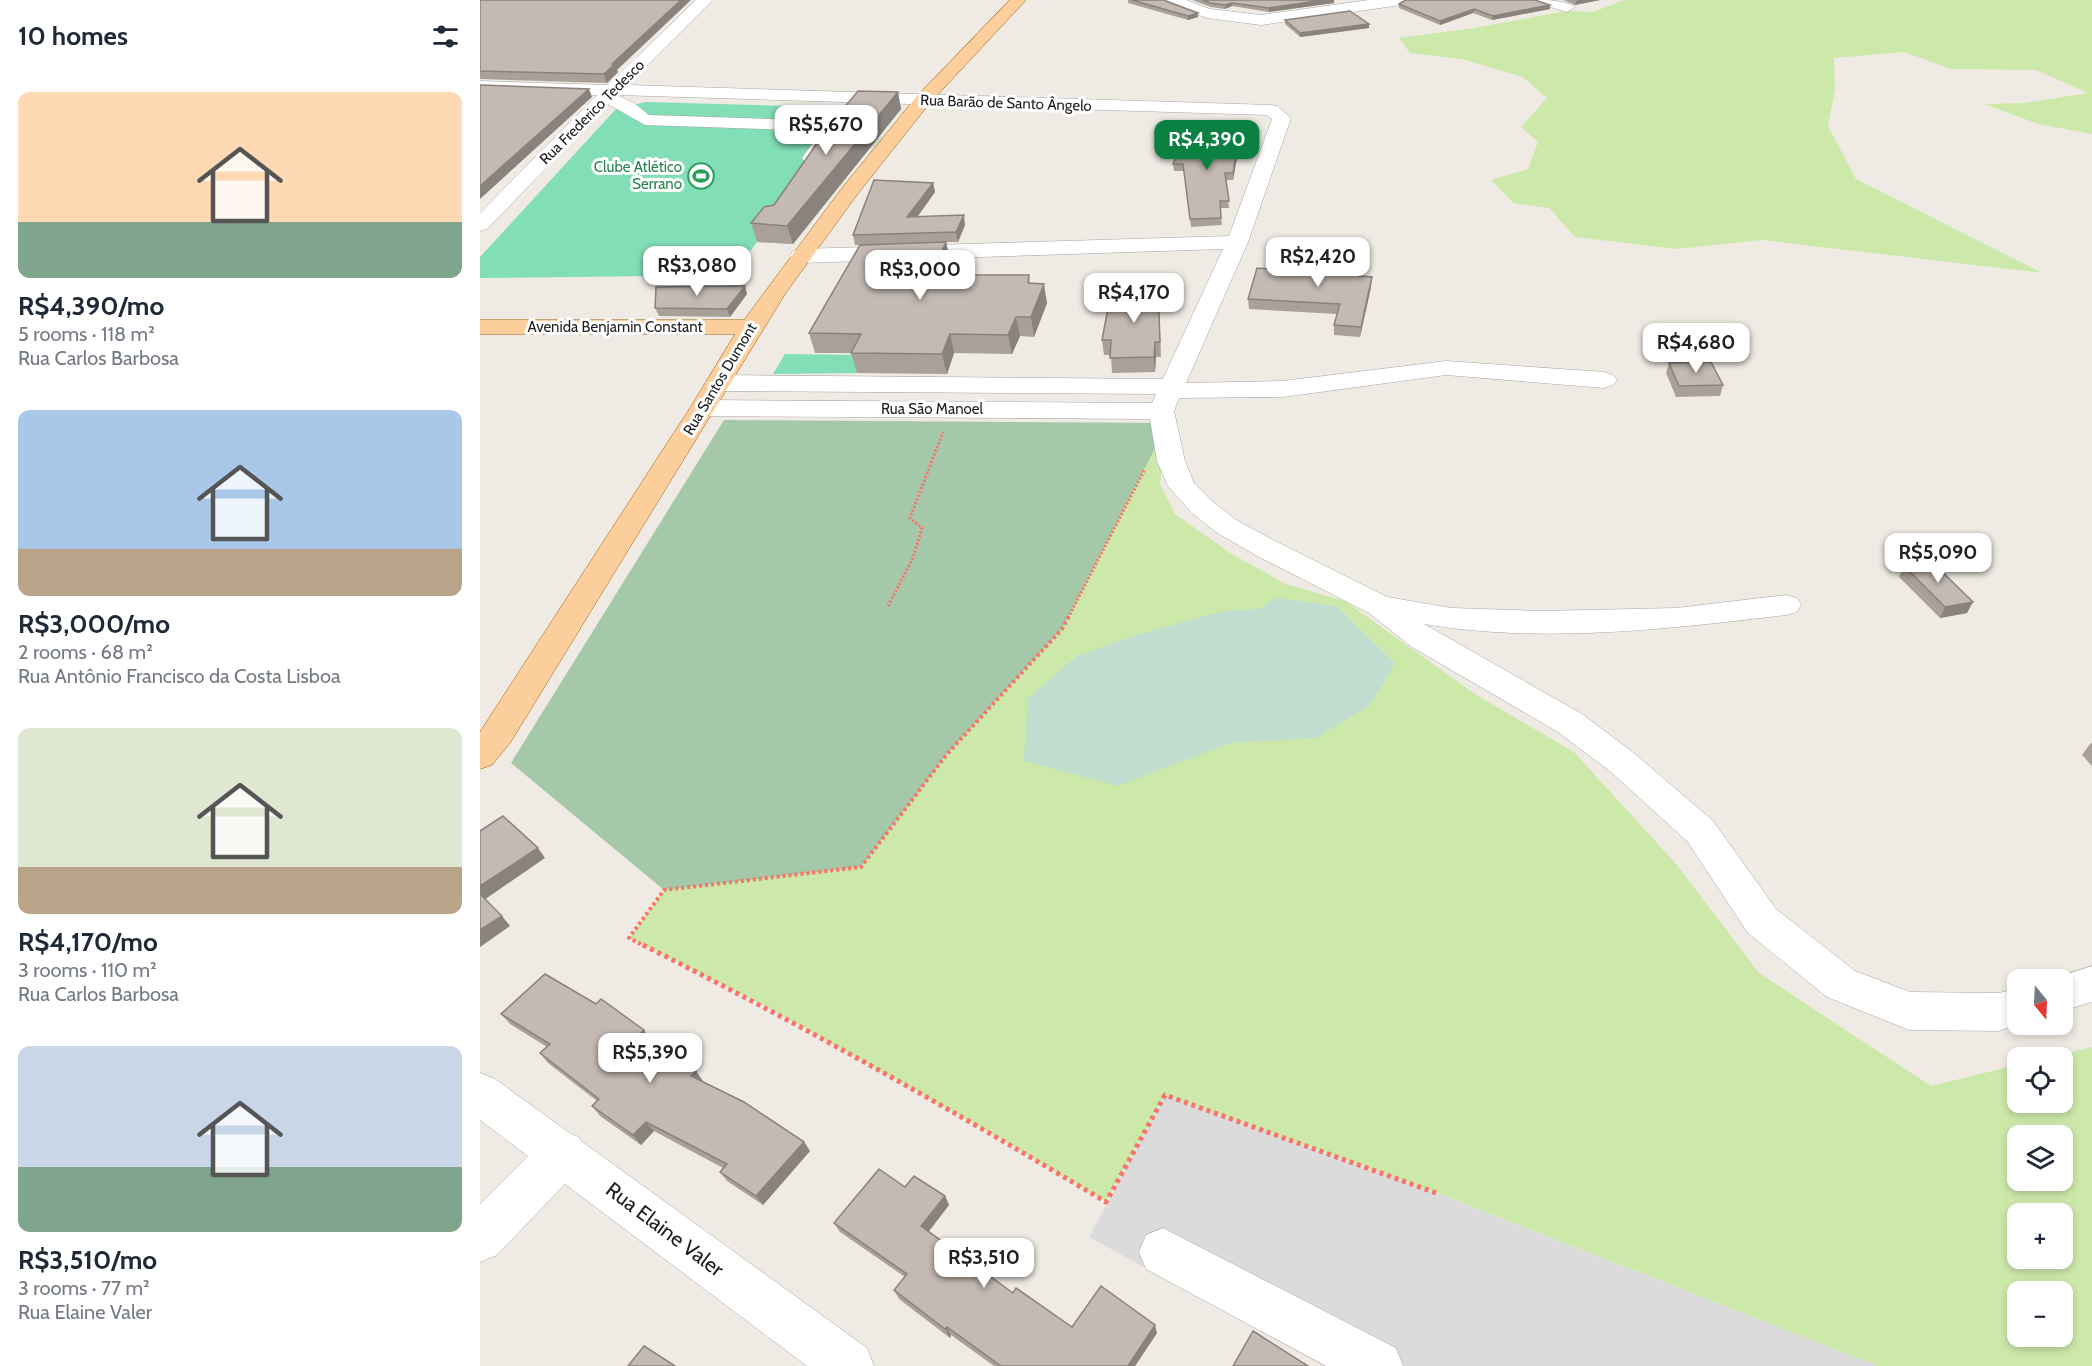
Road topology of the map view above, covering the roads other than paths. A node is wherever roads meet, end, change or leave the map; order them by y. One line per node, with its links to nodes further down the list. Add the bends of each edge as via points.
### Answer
1 (705, 0): 8 (street, Rua Frederico Tedesco)
2 (1018, 0): 9 (main road, Rua Santos Dumont)
3 (1172, 0): 4 (street, via 1207,13 1261,20)
4 (1401, 0)
5 (1542, 0): 6 (street)
6 (1567, 7)
7 (480, 86): 8 (street, Rua Barão de Santo Ângelo)
8 (609, 93): 9 (street, Rua Barão de Santo Ângelo); 10 (street, via 645,120 834,126); 11 (street, Rua Frederico Tedesco)
9 (923, 100): 12 (street, Rua Barão de Santo Ângelo, via 1271,110 1282,118); 13 (main road, Rua Santos Dumont)
10 (802, 172)
11 (480, 225)
12 (1237, 242): 13 (street); 18 (street)
13 (801, 256): 15 (main road, Rua Santos Dumont)
14 (480, 327): 15 (main road, Avenida Benjamin Constant)
15 (750, 327): 17 (main road, Rua Santos Dumont)
16 (1604, 380): 18 (street, via 1446,368)
17 (718, 383): 18 (street, Rua São Manoel); 19 (main road, Rua Santos Dumont)
18 (1167, 405): 19 (street, Rua São Manoel); 21 (street, via 1171,461 1182,486 1202,507 1226,526 1269,550)
19 (703, 408): 22 (main road, Rua Santos Dumont)
20 (1785, 605): 21 (street, via 1676,618 1542,621 1452,618)
21 (1380, 606): 25 (street, via 1423,639 1570,723 1623,763 1700,831 1762,921 1841,984 1909,1011)
22 (486, 741)
23 (2092, 984): 24 (street)
24 (2073, 990)
25 (2007, 1009)
26 (480, 1094): 27 (street, Rua Elaine Valer)
27 (563, 1153): 28 (street); 30 (street, Rua Elaine Valer)
28 (480, 1238)
29 (1163, 1252): 31 (street)
30 (849, 1366)
31 (1378, 1366)

